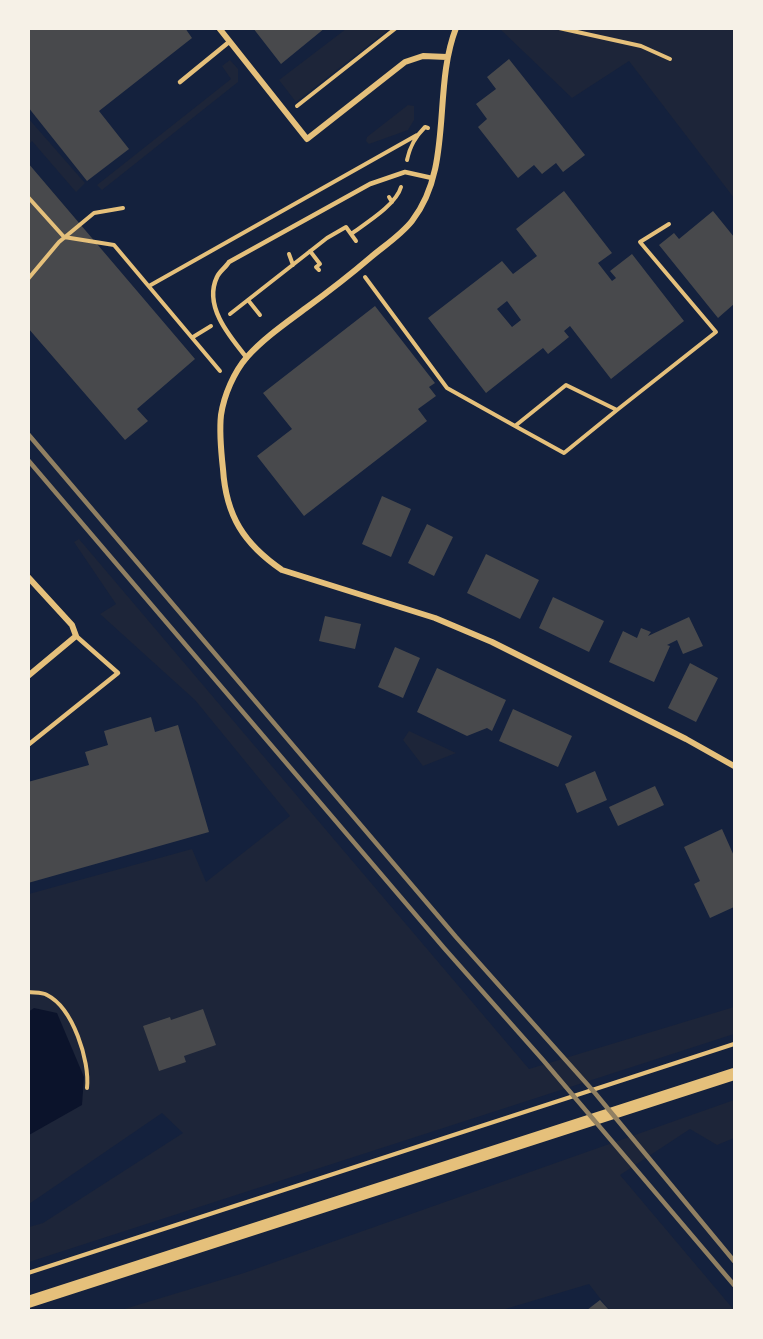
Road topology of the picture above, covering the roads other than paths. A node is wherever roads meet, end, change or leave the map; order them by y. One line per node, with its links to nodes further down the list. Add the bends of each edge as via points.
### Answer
1 (219, 28): 3 (street)
2 (456, 28): 4 (street)
3 (230, 42): 4 (street, via 307,139 405,62 423,56); 5 (lane)
4 (447, 57): 6 (street)
5 (180, 82)
6 (432, 178): 7 (street, via 411,222); 7 (lane, via 405,172 370,184 230,262 217,276 213,292 216,310)
7 (247, 358): 12 (street, via 232,378 221,414 220,437 223,476 232,514 242,534 261,556 282,570 435,618 492,642)
8 (28, 577): 9 (street, via 72,625)
9 (76, 636): 10 (street); 11 (lane, via 118,673)
10 (28, 676)
11 (28, 745)
12 (735, 766)
13 (735, 1074): 14 (main road)
14 (28, 1302)

